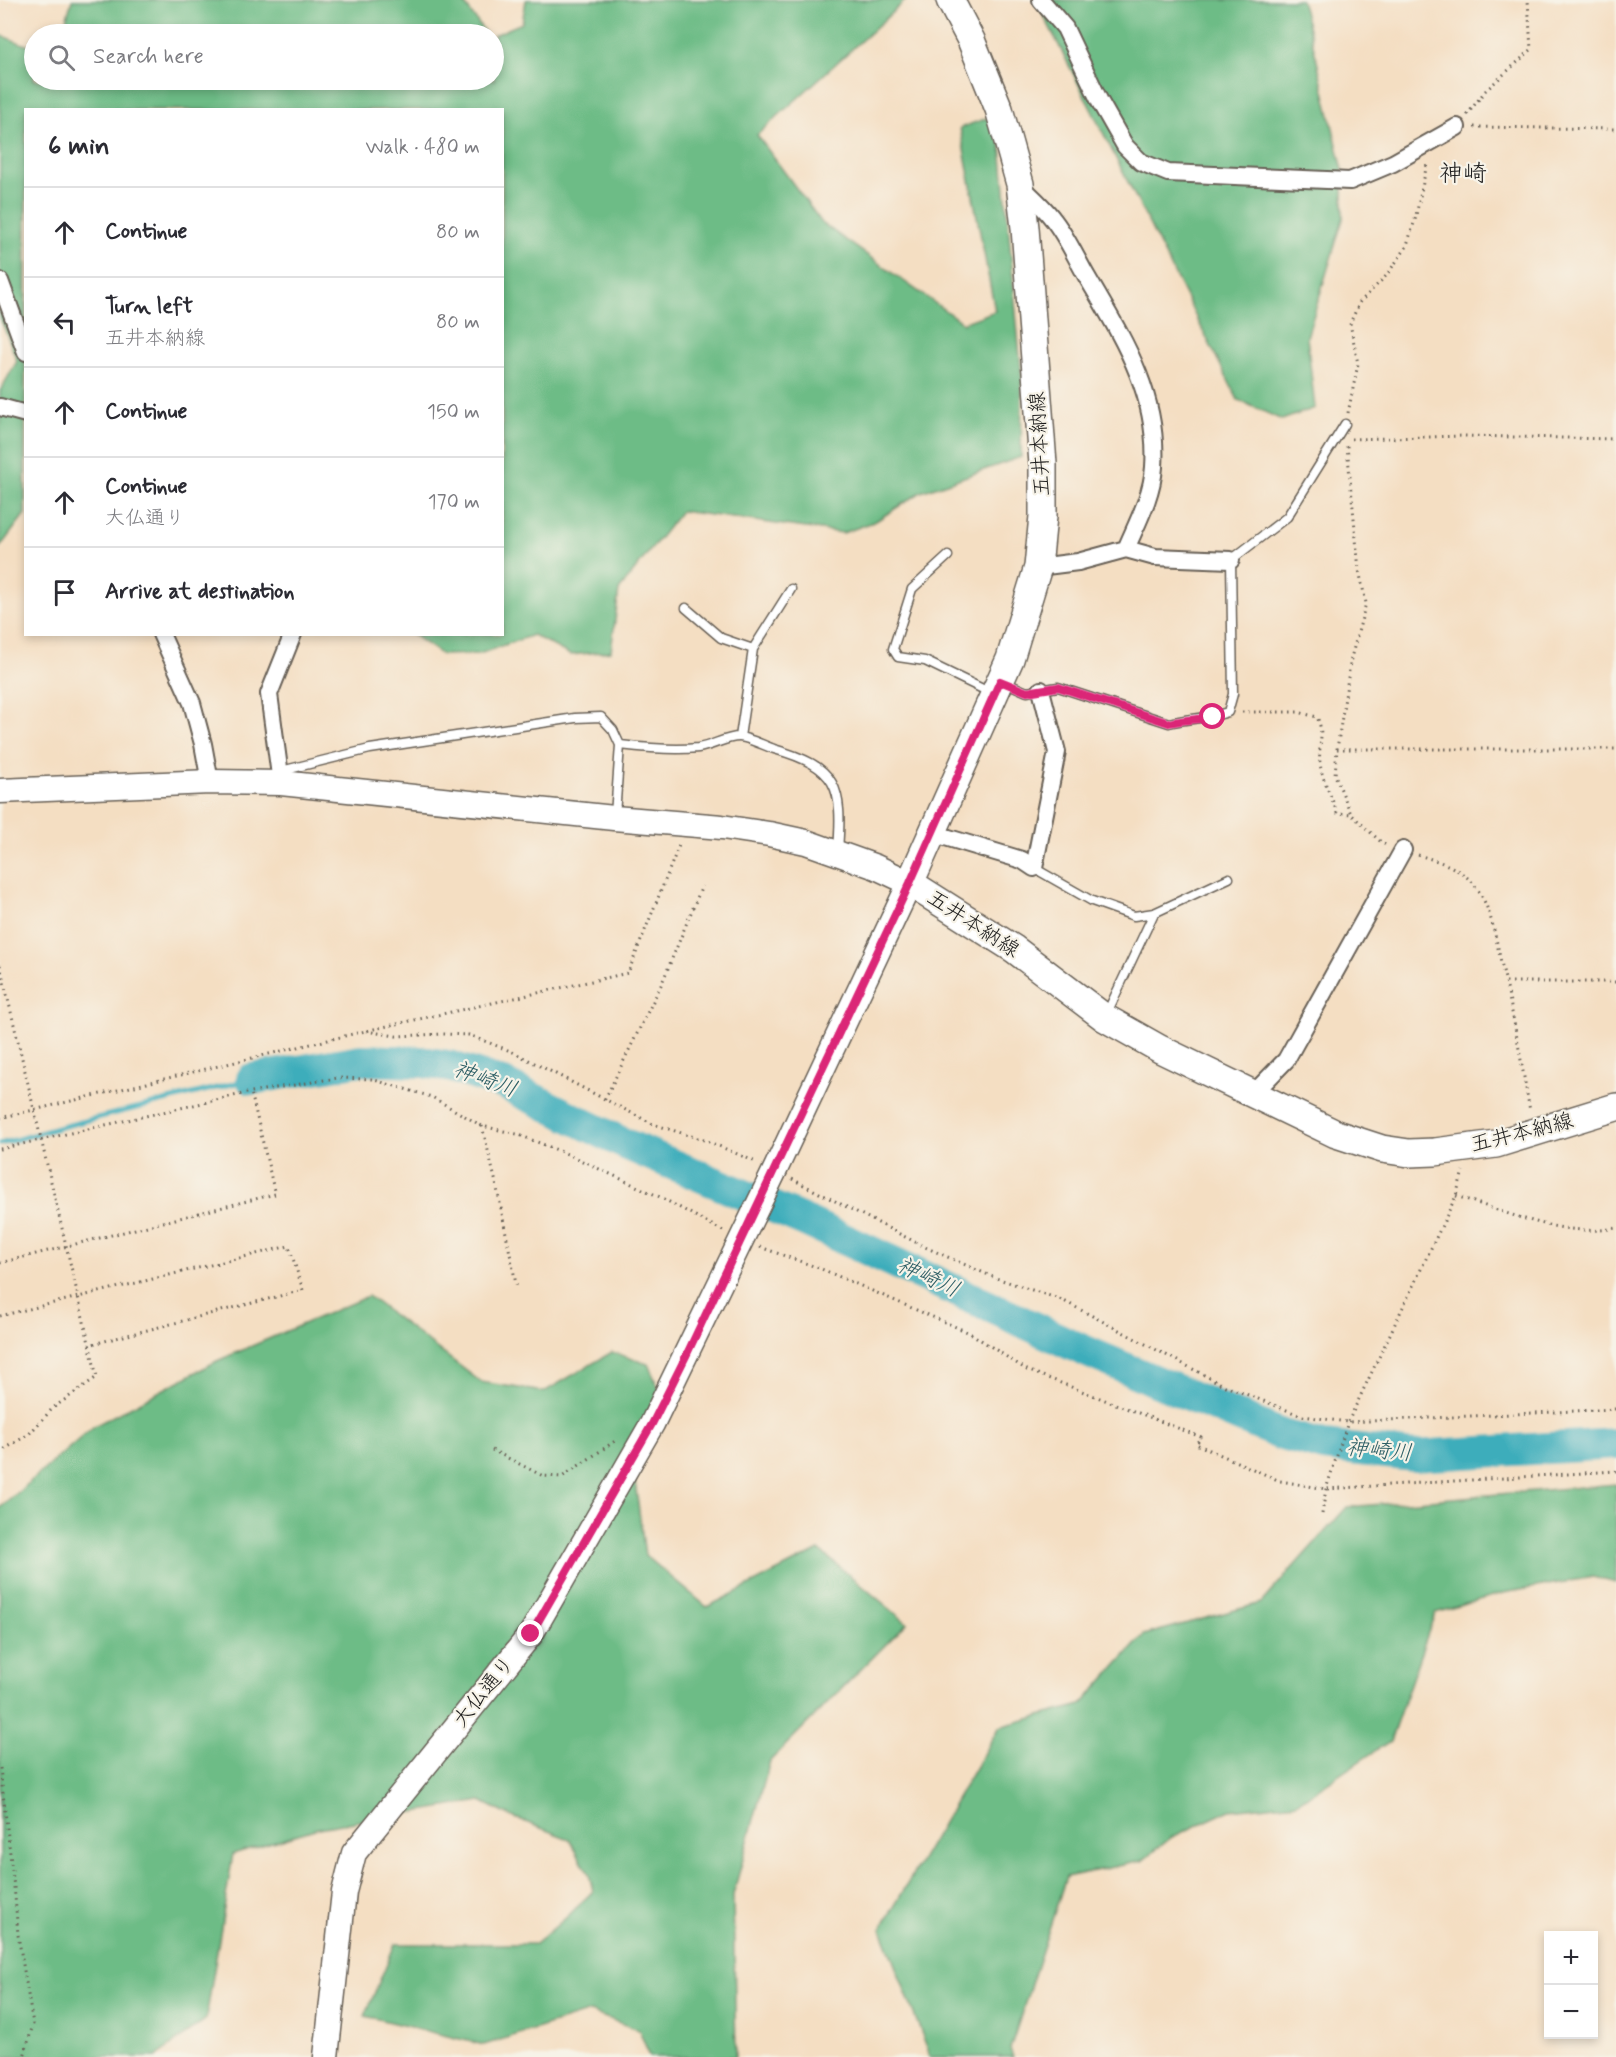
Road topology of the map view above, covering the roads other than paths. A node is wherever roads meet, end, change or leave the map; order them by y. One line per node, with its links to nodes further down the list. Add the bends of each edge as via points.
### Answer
1 (950, 0): 4 (main road, 五井本納線, via 999,109)
2 (1041, 0): 3 (street, via 1065,28 1125,146 1141,162 1168,173 1350,181 1393,163)
3 (1457, 127)
4 (1020, 184): 10 (street, via 1053,219 1123,338 1144,385 1151,417 1154,467 1150,492); 13 (main road, 五井本納線, via 1043,464)
5 (0, 280): 6 (street)
6 (24, 346)
7 (0, 407): 8 (street)
8 (24, 413)
9 (1345, 424): 12 (lane, via 1287,517)
10 (1126, 549): 12 (street, via 1155,557); 13 (street, via 1078,562)
11 (948, 556): 19 (lane, via 912,589 893,649 898,657 924,661)
12 (1231, 560): 20 (lane, via 1233,694 1228,712 1169,723 1058,687)
13 (1038, 567): 19 (main road, 五井本納線)
14 (791, 590): 18 (lane)
15 (686, 608): 18 (lane, via 721,638)
16 (162, 636): 24 (street, via 192,703)
17 (292, 636): 23 (street, via 269,694)
18 (753, 649): 21 (lane)
19 (998, 688): 20 (lane); 27 (main road, 五井本納線)
20 (1041, 690): 30 (street, via 1057,752)
21 (740, 737): 22 (lane, via 698,748); 29 (lane, via 797,755 828,776 837,794 840,819)
22 (620, 745): 23 (lane, via 601,717 575,718 370,749); 26 (lane)
23 (281, 777): 24 (street); 26 (street)
24 (210, 782): 25 (street)
25 (0, 791)
26 (614, 818): 29 (street, via 769,834)
27 (932, 833): 30 (street, via 1022,860); 32 (main road, 五井本納線)
28 (1403, 850): 35 (street, via 1286,1060)
29 (837, 854): 32 (street)
30 (1034, 868): 33 (lane, via 1092,901 1134,916)
31 (1229, 878): 33 (lane)
32 (910, 883): 34 (main road, 五井本納線, via 1014,949); 37 (street, 大仏通り, via 652,1424 531,1634 354,1853 344,1892)
33 (1154, 913): 34 (lane)
34 (1105, 1018): 35 (main road, 五井本納線)
35 (1253, 1094): 36 (main road, 五井本納線, via 1336,1134 1382,1149 1409,1152 1496,1144)
36 (1616, 1107)
37 (326, 2057)

